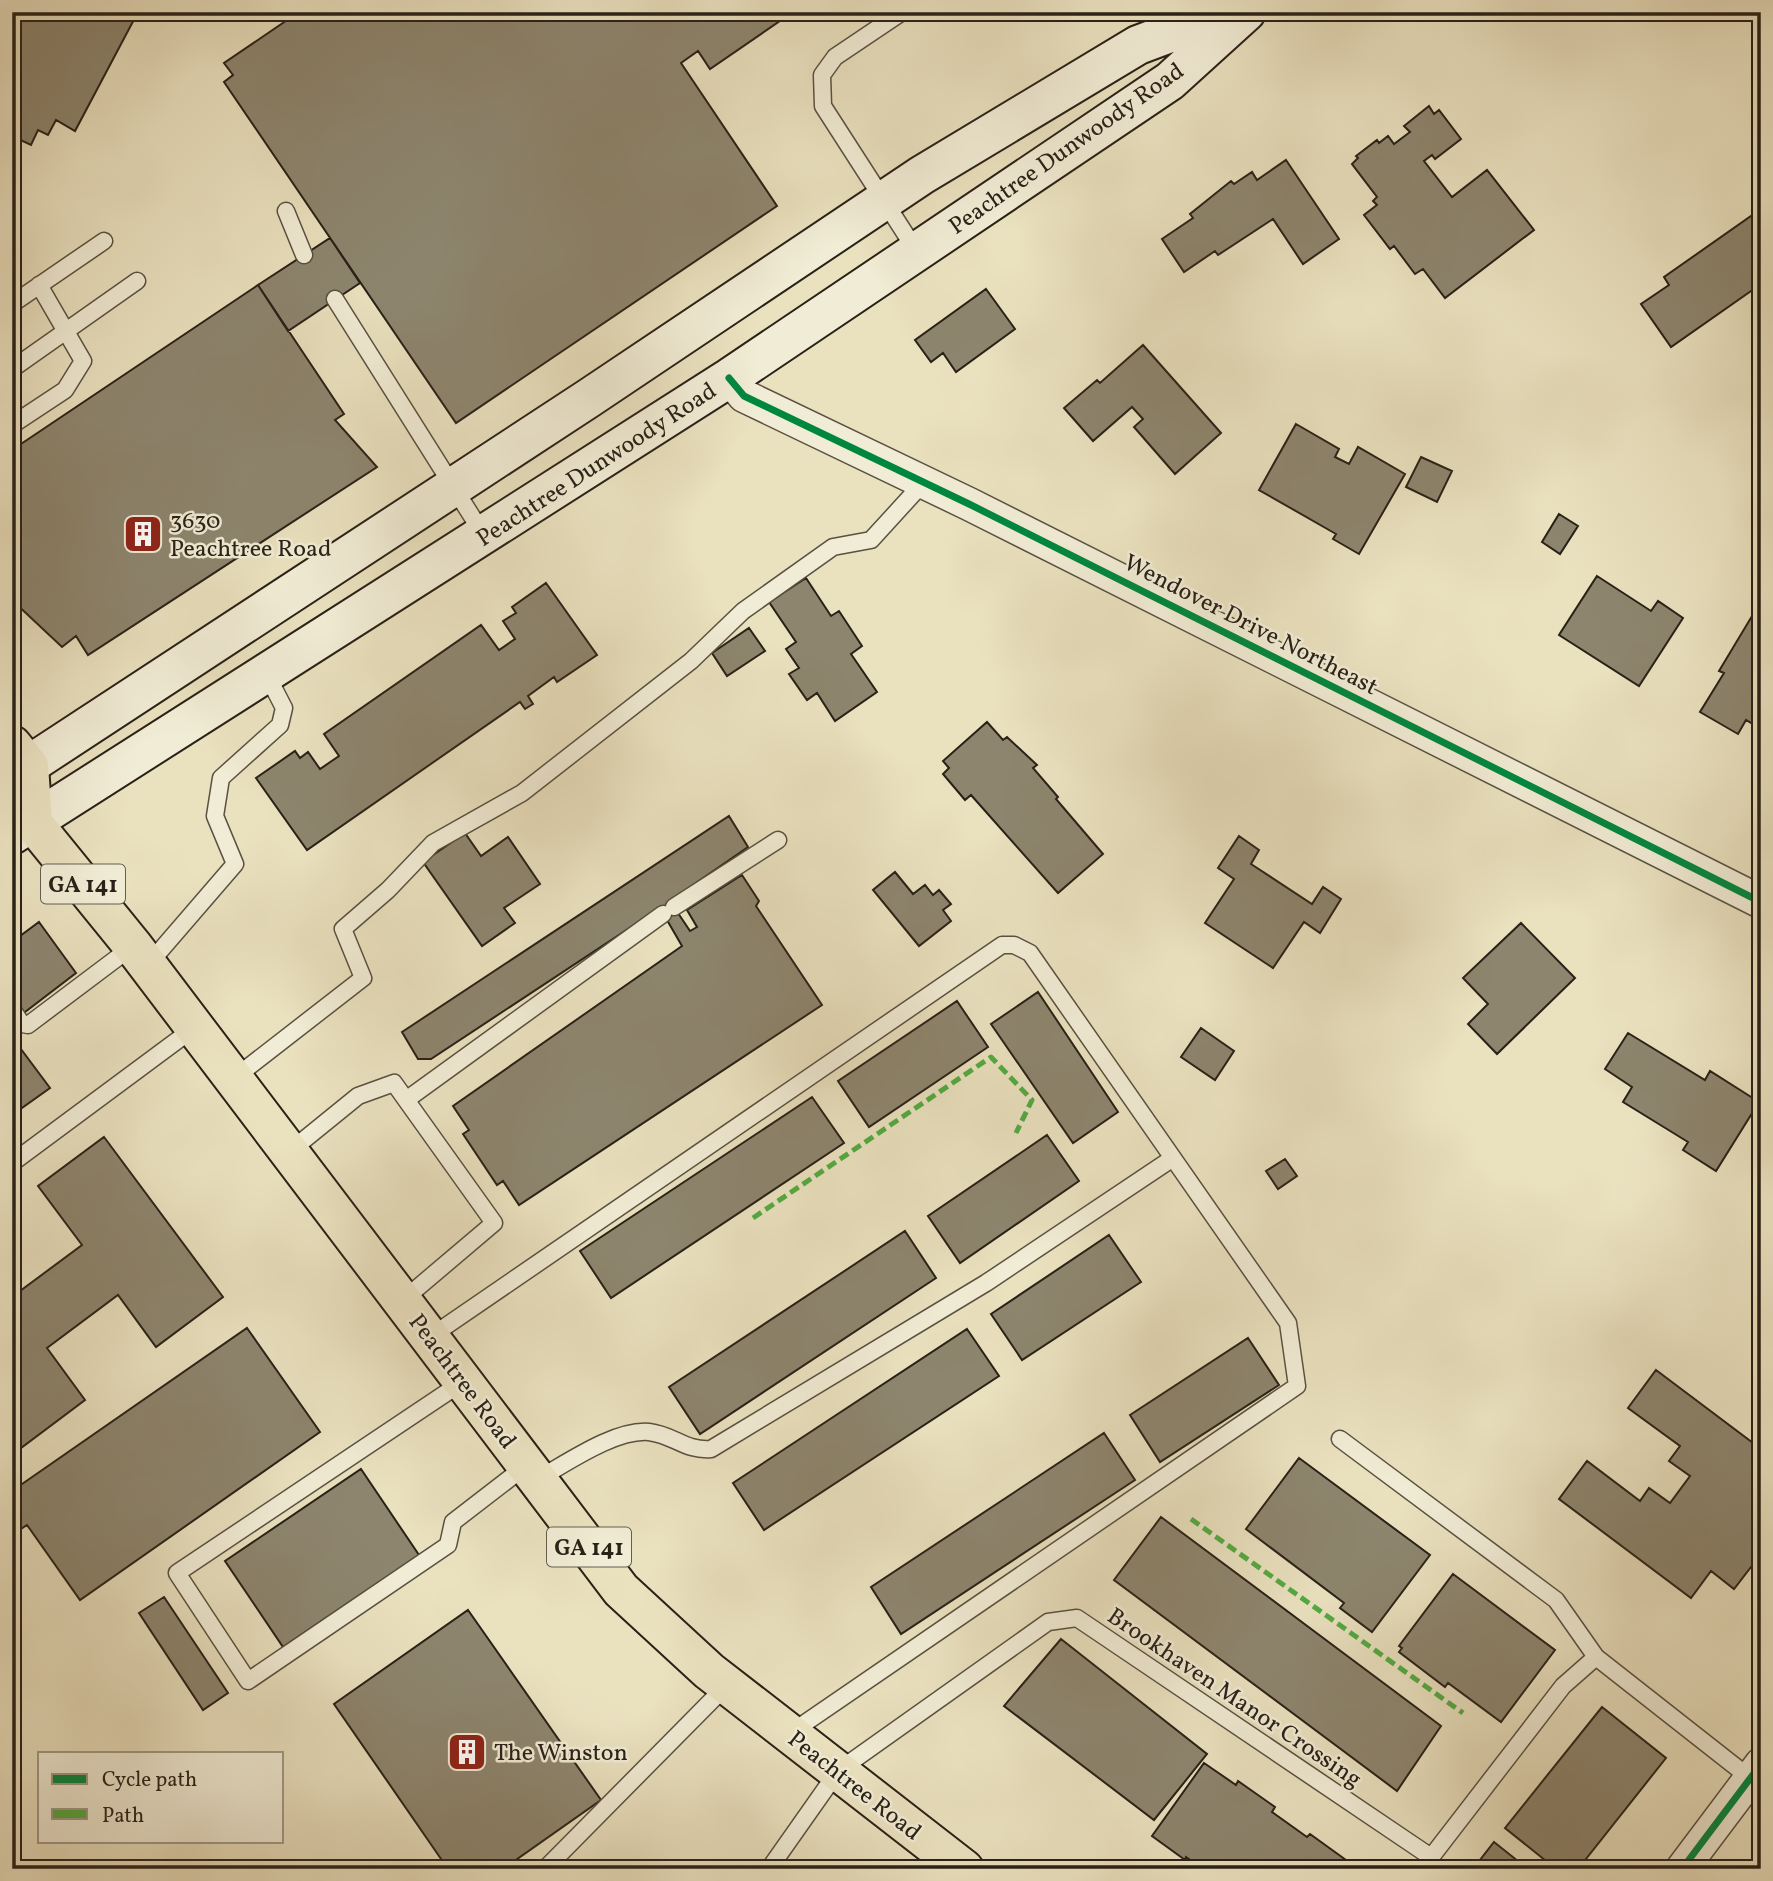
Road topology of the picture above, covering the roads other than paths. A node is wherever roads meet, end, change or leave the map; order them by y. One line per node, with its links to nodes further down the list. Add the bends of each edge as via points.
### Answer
1 (902, 12): 4 (lane, via 835,57 822,75 822,106)
2 (1226, 12): 4 (main road, Peachtree Dunwoody Road, via 1138,44)
3 (1246, 12): 7 (main road, Peachtree Dunwoody Road, via 1170,81)
4 (884, 200): 7 (lane); 18 (main road, Peachtree Dunwoody Road)
5 (286, 211): 8 (lane)
6 (104, 241): 10 (lane)
7 (917, 252): 15 (main road, Peachtree Dunwoody Road)
8 (304, 255)
9 (137, 281): 13 (lane)
10 (39, 285): 12 (lane); 13 (lane)
11 (335, 299): 18 (lane)
12 (12, 304)
13 (65, 330): 14 (lane); 16 (lane, via 83,361 77,373 65,390)
14 (12, 369)
15 (729, 378): 17 (street, Wendover Drive Northeast, via 744,396); 19 (main road, Peachtree Dunwoody Road)
16 (12, 425)
17 (924, 482): 24 (street, Wendover Drive Northeast); 28 (lane, via 871,540 833,547 743,611 691,661 522,793 433,843 343,929 363,978)
18 (454, 486): 19 (lane); 21 (main road, Peachtree Dunwoody Road)
19 (484, 536): 20 (main road, Peachtree Dunwoody Road)
20 (266, 673): 22 (main road, Peachtree Dunwoody Road); 25 (lane, via 284,708 280,725 221,778 215,816 235,864)
21 (18, 762): 22 (highway)
22 (19, 825): 25 (highway, Peachtree Road / GA 141)
23 (778, 840): 29 (lane, via 669,911)
24 (1761, 902)
25 (140, 956): 26 (lane, via 28,1025 22,1024); 27 (highway, Peachtree Road / GA 141)
26 (12, 1009)
27 (194, 1028): 28 (highway, Peachtree Road / GA 141); 32 (lane)
28 (233, 1079): 30 (highway, Peachtree Road / GA 141)
29 (406, 1100): 30 (lane, via 394,1083 358,1096); 33 (lane, via 494,1223)
30 (289, 1152): 33 (highway, Peachtree Road / GA 141)
31 (1173, 1158): 34 (lane, via 1030,953 1002,945); 37 (lane, via 986,1283 711,1449 693,1450 676,1439 648,1432 617,1436); 40 (lane, via 1288,1323 1297,1386)
32 (12, 1163)
33 (402, 1301): 34 (highway, Peachtree Road / GA 141)
34 (430, 1337): 35 (highway, Peachtree Road / GA 141)
35 (464, 1381): 37 (highway, Peachtree Road / GA 141); 37 (lane, via 177,1573 248,1681 448,1545 453,1522)
36 (1340, 1439): 38 (lane, via 1556,1600)
37 (533, 1472): 39 (highway, Peachtree Road / GA 141, via 621,1590)
38 (1596, 1657): 42 (lane); 43 (lane, via 1563,1686)
39 (727, 1685): 40 (highway, Peachtree Road / GA 141); 44 (lane)
40 (789, 1734): 41 (highway, Peachtree Road / GA 141)
41 (838, 1771): 43 (lane, Brookhaven Manor Crossing, via 1048,1622 1077,1618); 45 (lane, Brookhaven Manor Crossing); 46 (highway, Peachtree Road / GA 141)
42 (1755, 1771): 47 (street)
43 (1427, 1863)
44 (545, 1869)
45 (769, 1869)
46 (964, 1869)
47 (1682, 1869)

